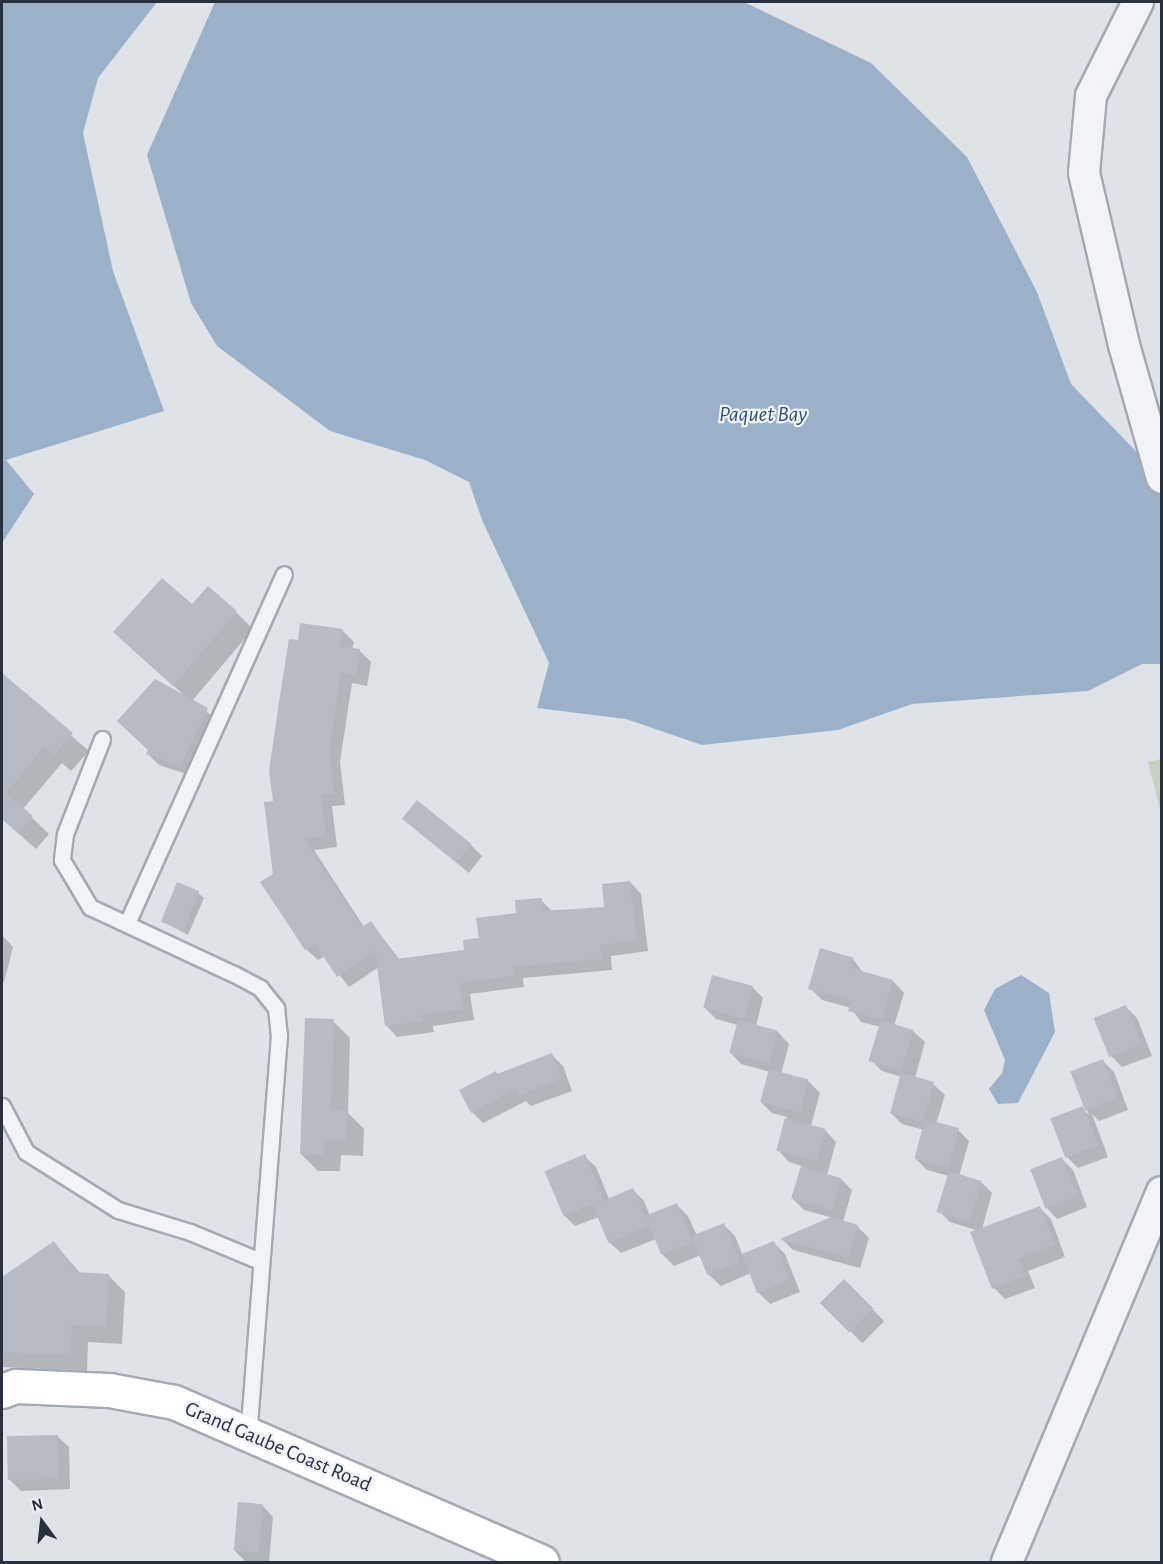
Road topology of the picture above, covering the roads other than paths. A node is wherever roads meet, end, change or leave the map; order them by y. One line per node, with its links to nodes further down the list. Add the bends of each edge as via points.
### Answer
1 (1138, 2): 2 (street, via 1092,96 1084,173 1124,345)
2 (1161, 478)
3 (284, 574): 5 (lane)
4 (102, 739): 5 (lane, via 65,834 62,860 90,907)
5 (128, 921): 8 (lane, via 260,988 276,1008 279,1035)
6 (2, 1106): 8 (lane, via 26,1152 118,1210 190,1232)
7 (1161, 1192): 12 (street)
8 (260, 1261): 10 (lane)
9 (2, 1391): 10 (main road, Grand Gaube Coast Road, via 16,1386 109,1390 163,1400)
10 (248, 1435): 11 (main road, Grand Gaube Coast Road)
11 (542, 1563)
12 (1007, 1563)

